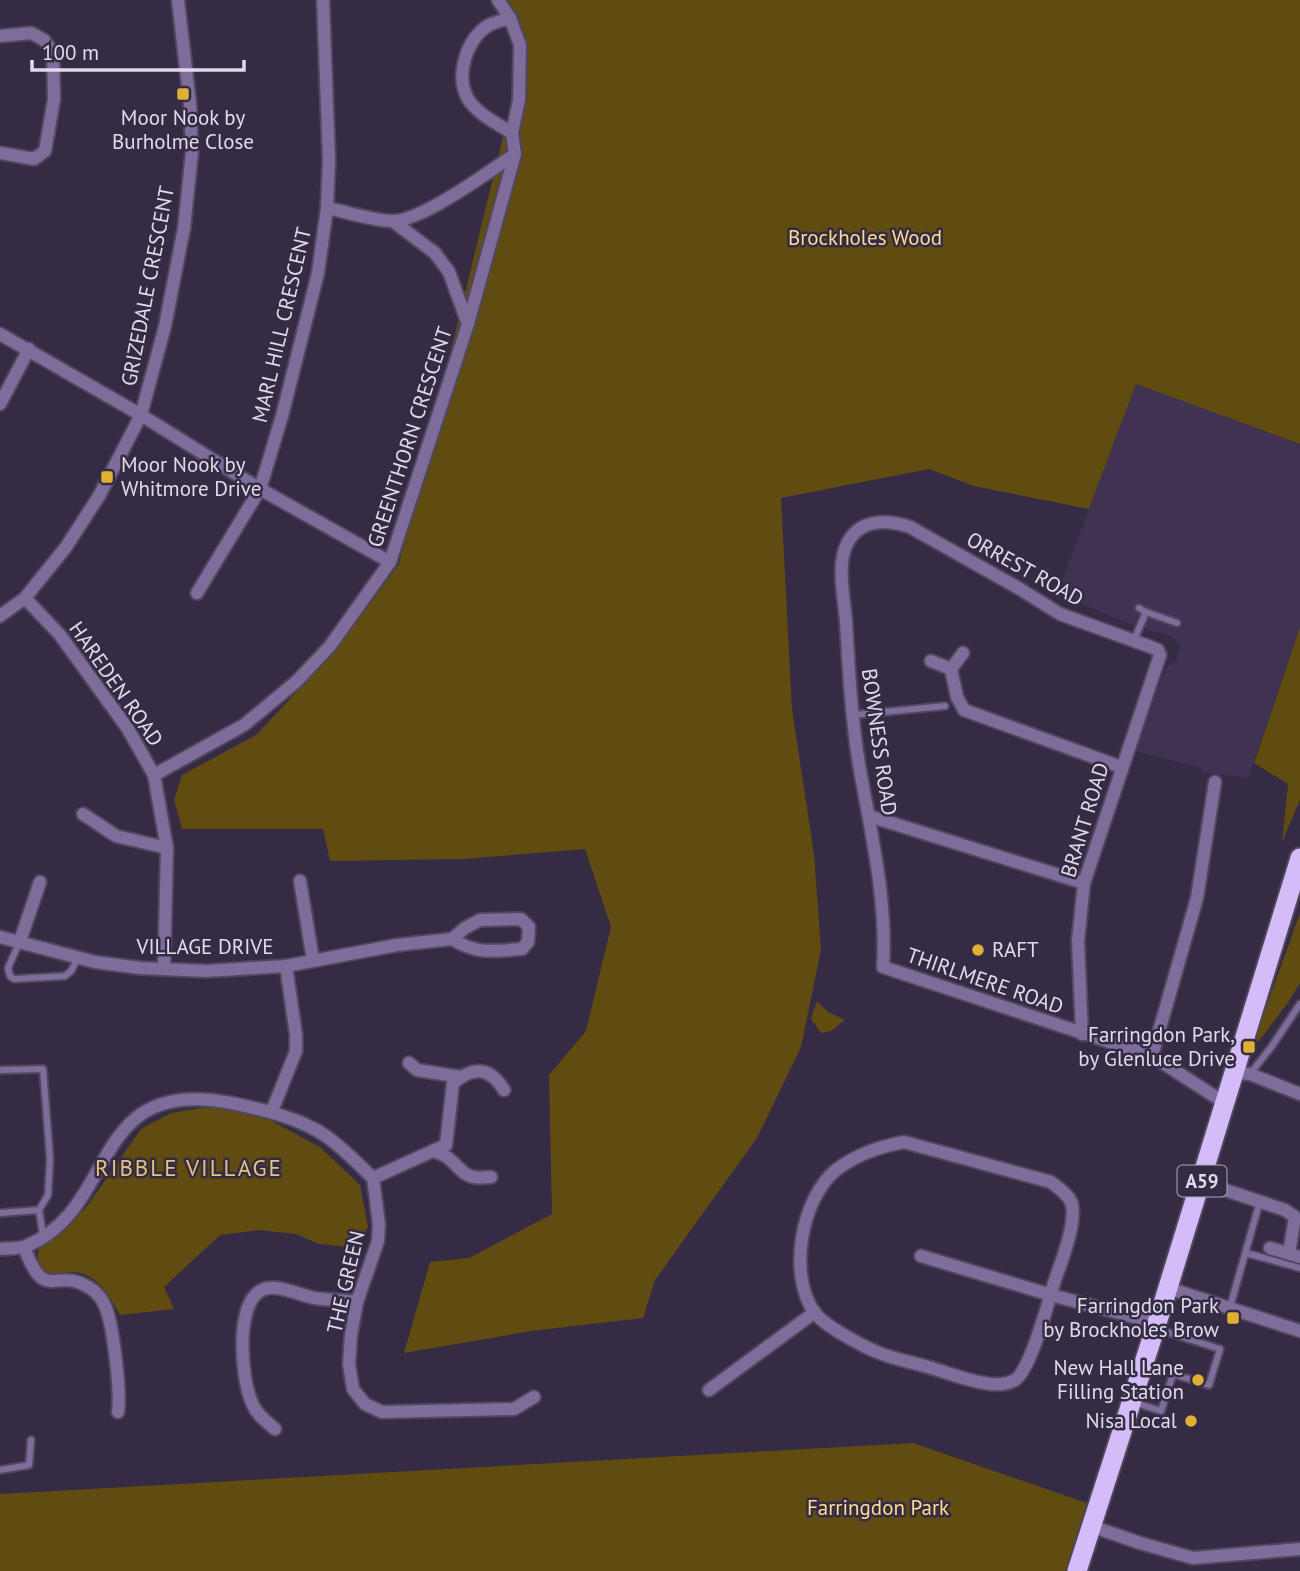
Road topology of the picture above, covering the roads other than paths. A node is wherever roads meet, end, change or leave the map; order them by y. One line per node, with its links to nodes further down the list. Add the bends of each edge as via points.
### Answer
1 (178, 0): 15 (street, GRIZEDALE CRESCENT, via 192,152 179,253)
2 (323, 0): 9 (street, MARL HILL CRESCENT)
3 (498, 0): 4 (street, GREENTHORN CRESCENT)
4 (510, 18): 6 (street, GREENTHORN CRESCENT, via 520,45 521,73); 6 (street, via 489,25 478,35 469,49 462,84 477,110)
5 (0, 36): 7 (street, via 32,33 44,40 53,52 54,99 45,151 34,159)
6 (512, 133): 8 (street, GREENTHORN CRESCENT)
7 (0, 153)
8 (515, 155): 10 (street, via 456,194); 11 (street, GREENTHORN CRESCENT)
9 (327, 208): 10 (street); 16 (street, MARL HILL CRESCENT, via 318,274)
10 (394, 222): 11 (street, via 435,253 449,272)
11 (467, 324): 18 (street, GREENTHORN CRESCENT)
12 (0, 334): 13 (street)
13 (29, 349): 14 (street); 15 (street)
14 (0, 404)
15 (141, 415): 16 (street); 20 (street, GRIZEDALE CRESCENT, via 99,496)
16 (260, 489): 18 (street); 19 (street, MARL HILL CRESCENT)
17 (861, 528): 25 (street, ORREST ROAD, via 877,521 909,527 1060,614); 31 (street, BOWNESS ROAD, via 848,541 843,560)
18 (390, 562): 33 (street, GREENTHORN CRESCENT, via 330,646 297,681 244,726)
19 (197, 593)
20 (25, 598): 23 (street, GRIZEDALE CRESCENT); 33 (street, HAREDEN ROAD, via 68,645 128,729)
21 (1139, 608): 22 (lane)
22 (1146, 612): 24 (lane); 25 (lane)
23 (0, 615)
24 (1177, 623)
25 (1133, 642): 28 (street, ORREST ROAD, via 1158,650)
26 (963, 653): 29 (street)
27 (931, 661): 29 (street)
28 (1158, 665): 32 (street, BRANT ROAD)
29 (951, 668): 32 (street, via 964,710)
30 (945, 706): 31 (lane)
31 (853, 715): 36 (street, BOWNESS ROAD)
32 (1121, 766): 41 (street, BRANT ROAD)
33 (153, 775): 37 (street, HAREDEN ROAD)
34 (1215, 782): 52 (street, via 1197,898)
35 (83, 814): 37 (street, via 116,836)
36 (869, 816): 41 (street); 48 (street, BOWNESS ROAD, via 877,853)
37 (167, 848): 49 (street, HAREDEN ROAD)
38 (1300, 858): 55 (highway, A59)
39 (40, 881): 44 (street)
40 (300, 881): 46 (street)
41 (1084, 883): 51 (street, BRANT ROAD, via 1078,962)
42 (0, 937): 44 (street, VILLAGE DRIVE)
43 (452, 939): 43 (street, VILLAGE DRIVE, via 480,920 521,919 529,927 528,942 522,948 480,952); 46 (street, VILLAGE DRIVE)
44 (20, 941): 45 (street, VILLAGE DRIVE); 45 (lane, via 8,968 14,979 65,976)
45 (78, 958): 49 (street, VILLAGE DRIVE)
46 (313, 960): 47 (street, VILLAGE DRIVE)
47 (286, 966): 49 (street, VILLAGE DRIVE, via 206,971); 60 (street, via 296,1051)
48 (883, 967): 51 (street, THIRLMERE ROAD)
49 (164, 968)
50 (1300, 1004): 55 (lane, via 1272,1046)
51 (1082, 1034): 52 (street, THIRLMERE ROAD)
52 (1153, 1056): 59 (street, THIRLMERE ROAD)
53 (409, 1063): 56 (street, via 417,1070)
54 (0, 1070): 66 (lane, via 43,1069 50,1159 48,1195)
55 (1242, 1073): 58 (street); 59 (highway, A59)
56 (461, 1077): 57 (street, via 486,1073 495,1076); 61 (street, via 453,1083 446,1145)
57 (503, 1090)
58 (1300, 1094)
59 (1225, 1103): 64 (highway, A59)
60 (272, 1111): 63 (street, via 325,1135); 68 (street, via 206,1098 171,1101 140,1113 103,1157 85,1192)
61 (433, 1151): 62 (street, via 453,1160 470,1177); 63 (street)
62 (491, 1177)
63 (373, 1178): 78 (street, THE GREEN, via 378,1241)
64 (1201, 1182): 65 (street); 76 (highway, A59)
65 (1260, 1201): 72 (lane); 73 (street, via 1295,1217)
66 (39, 1210): 67 (lane); 68 (lane)
67 (0, 1213)
68 (44, 1236): 69 (street)
69 (24, 1247): 71 (street); 86 (street, via 40,1279 80,1283 92,1288 104,1302 120,1397)
70 (1270, 1248): 73 (street)
71 (0, 1249)
72 (1246, 1253): 75 (lane); 79 (lane)
73 (1294, 1255)
74 (921, 1256): 77 (street)
75 (1300, 1268)
76 (1168, 1288): 79 (street); 81 (highway, A59)
77 (1051, 1295): 80 (street, via 1026,1368 1015,1380 1002,1384 983,1383 877,1352); 80 (street, via 1070,1231 1072,1205 1066,1194 1051,1182 904,1142 852,1159 834,1172 816,1195 804,1222 800,1248 806,1290); 81 (street)
78 (357, 1302): 84 (street, THE GREEN, via 349,1364 353,1389 365,1404 383,1412 514,1409); 87 (street, via 277,1289 263,1289 250,1300 244,1317 243,1371 254,1408)
79 (1230, 1308): 82 (street)
80 (815, 1312): 83 (street)
81 (1156, 1325): 85 (highway, A59); 85 (lane, via 1220,1349 1209,1385 1173,1374 1161,1411)
82 (1300, 1331)
83 (709, 1390)
84 (534, 1398)
85 (1131, 1401): 90 (highway, A59)
86 (118, 1412)
87 (275, 1429)
88 (31, 1440): 89 (lane, via 29,1465)
89 (0, 1470)
90 (1091, 1526): 91 (street, via 1193,1558); 92 (highway, A59)
91 (1300, 1549)
92 (1077, 1571)

